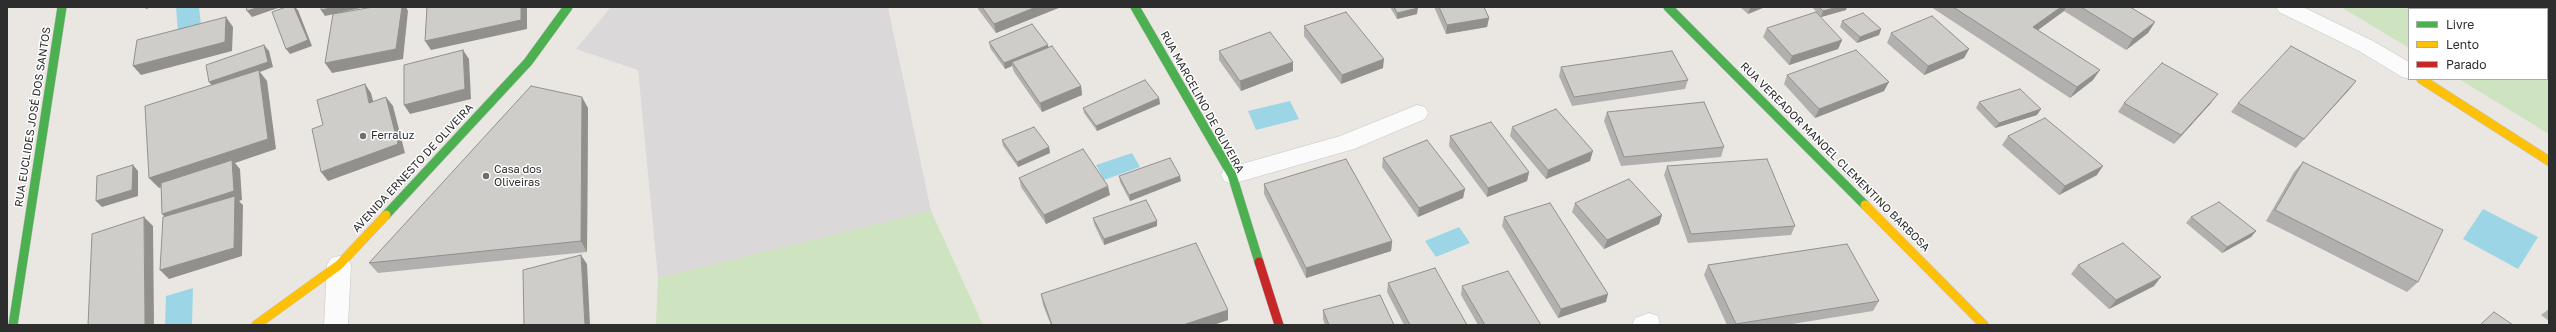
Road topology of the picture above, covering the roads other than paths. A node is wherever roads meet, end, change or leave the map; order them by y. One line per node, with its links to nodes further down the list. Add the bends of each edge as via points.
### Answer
1 (62, 7): 12 (street, RUA EUCLIDES JOSÉ DOS SANTOS)
2 (568, 7): 11 (street, AVENIDA ERNESTO DE OLIVEIRA, via 528,62)
3 (1135, 7): 10 (street, RUA MARCELINO DE OLIVEIRA)
4 (1668, 7): 16 (street, RUA VEREADOR MANOEL CLEMENTINO BARBOSA)
5 (2286, 7): 6 (street, via 2366,46)
6 (2408, 71)
7 (2423, 80): 9 (street)
8 (1417, 113): 10 (street, via 1346,143)
9 (2549, 161)
10 (1232, 175): 15 (street, RUA MARCELINO DE OLIVEIRA)
11 (339, 265): 13 (street, AVENIDA ERNESTO DE OLIVEIRA); 14 (street)
12 (13, 325)
13 (256, 325)
14 (336, 325)
15 (1279, 325)
16 (1984, 325)

